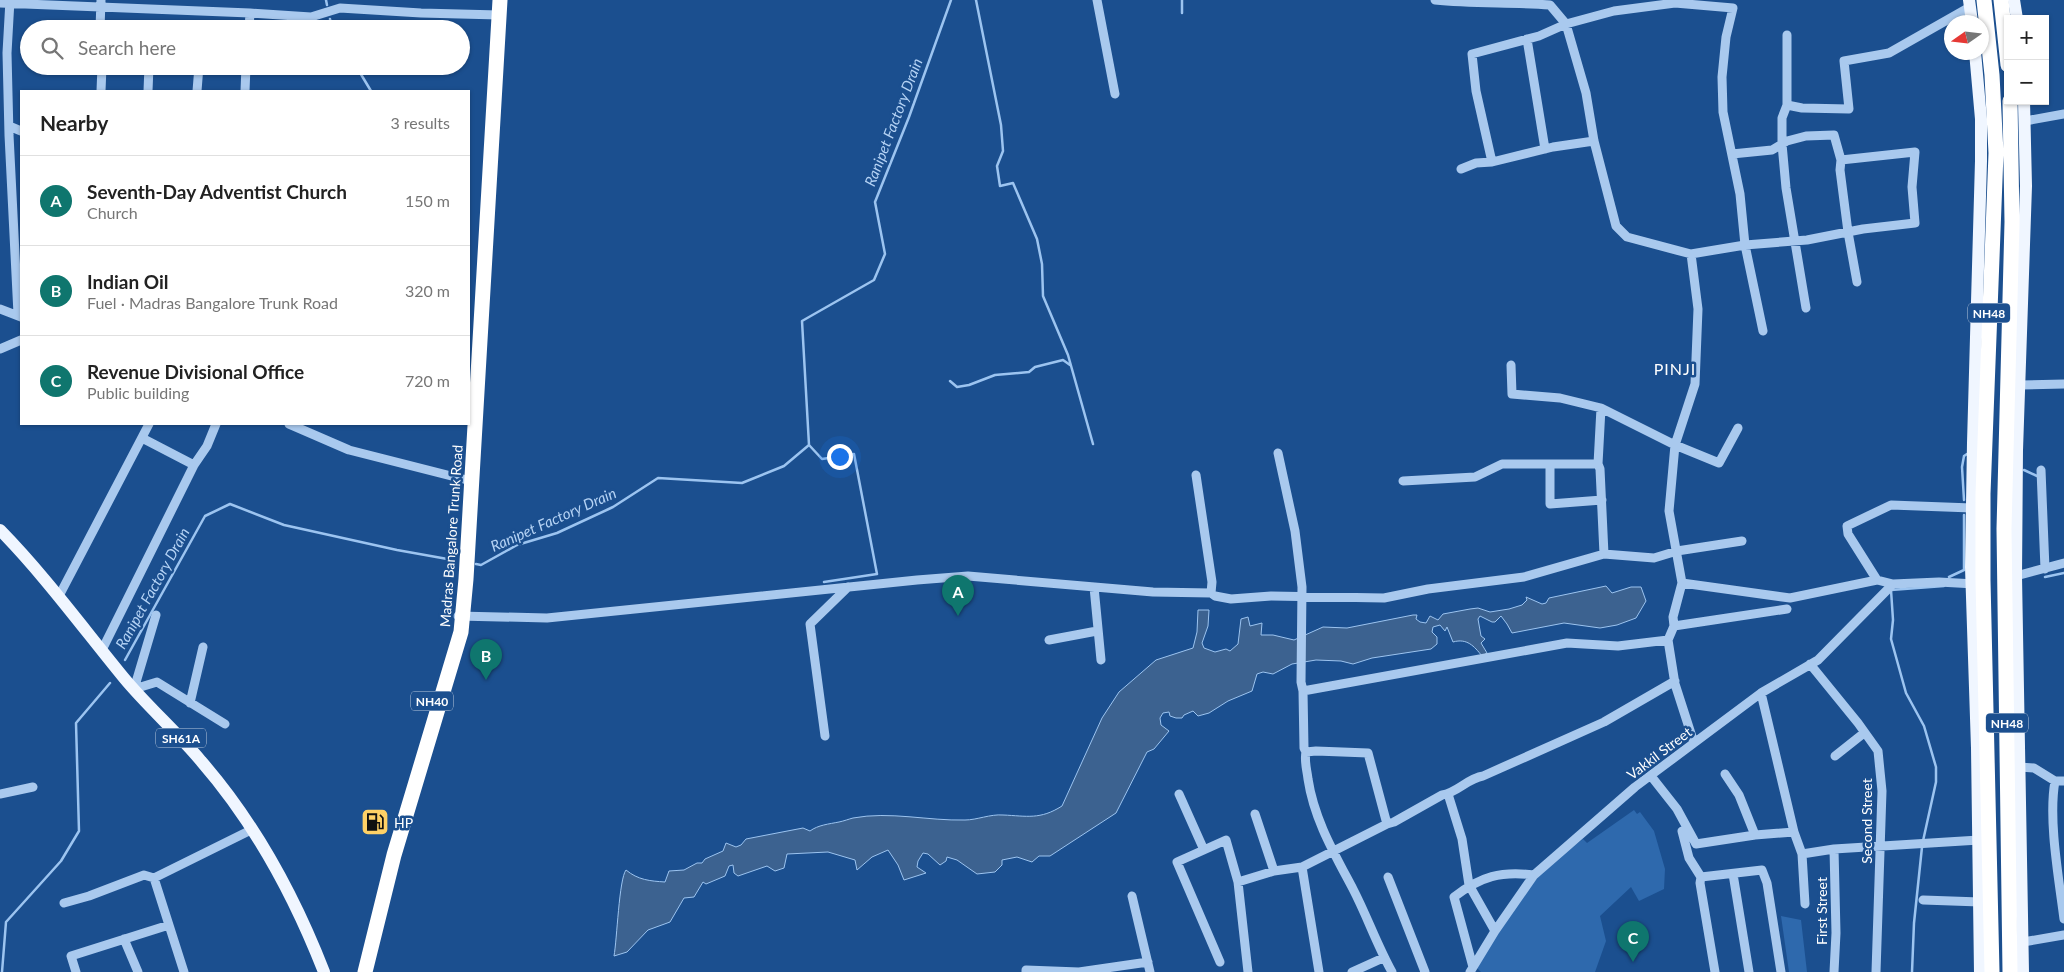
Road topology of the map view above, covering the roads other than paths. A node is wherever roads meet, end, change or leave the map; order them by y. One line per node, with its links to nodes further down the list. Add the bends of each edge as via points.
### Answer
1 (1097, 0): 29 (street)
2 (1435, 0): 15 (street, via 1550,5)
3 (1984, 0): 59 (highway, NH48, via 1996,145)
4 (2001, 0): 20 (highway)
5 (2014, 0): 12 (main road)
6 (10, 2): 7 (street); 8 (street); 18 (street)
7 (0, 3)
8 (101, 4): 11 (street); 13 (street)
9 (1969, 4): 30 (street, via 1889,53 1844,61 1849,109)
10 (496, 7): 11 (street, via 421,13 340,8 311,17); 44 (highway, Madras Bangalore Trunk Road / NH40)
11 (250, 13): 14 (street)
12 (2016, 15)
13 (100, 20)
14 (250, 20)
15 (1566, 24): 17 (street); 37 (street, via 1586,93); 40 (street, via 1614,11 1675,3 1733,8 1722,77 1723,112)
16 (1787, 35): 30 (street)
17 (1528, 39): 39 (street); 42 (street, via 1472,54 1476,91)
18 (4, 53): 35 (street)
19 (1976, 60): 80 (main road, via 1981,161)
20 (2007, 60)
21 (102, 75): 25 (street)
22 (149, 75): 26 (street)
23 (198, 75): 27 (street)
24 (246, 75): 28 (street)
25 (101, 90)
26 (148, 90)
27 (197, 90)
28 (245, 90)
29 (1115, 94)
30 (1787, 105): 38 (street, via 1782,118)
31 (2010, 105): 58 (highway, NH48)
32 (2024, 105): 34 (main road)
33 (2064, 114): 34 (street)
34 (2025, 121): 58 (main road, via 2026,186)
35 (9, 126): 36 (street); 52 (street)
36 (20, 131)
37 (1594, 141): 39 (street); 48 (street, via 1616,226 1627,237)
38 (1782, 144): 40 (street, via 1772,150); 41 (street, via 1806,136 1834,135); 46 (street)
39 (1545, 149): 42 (street)
40 (1732, 154): 47 (street)
41 (1841, 160): 45 (street); 45 (street, via 1915,152 1912,187 1915,222)
42 (1492, 162): 43 (street)
43 (1462, 168)
44 (485, 192): 60 (highway, NH40); 77 (highway, Madras Bangalore Trunk Road / NH40)
45 (1848, 232): 46 (street); 49 (street)
46 (1795, 241): 47 (street); 50 (street)
47 (1745, 245): 48 (street); 53 (street)
48 (1691, 254): 70 (street, via 1698,309 1695,384)
49 (1857, 282)
50 (1806, 308)
51 (0, 309): 52 (street)
52 (19, 315)
53 (1763, 331)
54 (20, 340): 55 (street)
55 (0, 349)
56 (1511, 365): 61 (street, via 1512,394 1560,398)
57 (2064, 384): 58 (street)
58 (2014, 388): 59 (highway, via 2003,399 1994,402); 68 (highway, NH48); 88 (main road)
59 (1986, 391): 67 (highway, NH48)
60 (470, 405)
61 (1601, 408): 70 (street); 73 (street)
62 (149, 425): 69 (street)
63 (216, 425): 74 (street)
64 (292, 425): 77 (street, via 349,450)
65 (468, 425): 77 (highway, NH40)
66 (1738, 428): 70 (street, via 1719,463)
67 (1985, 436): 68 (highway, via 1989,427 1994,425 2000,426); 92 (highway, NH48)
68 (2006, 436): 165 (highway, NH48, via 2004,529)
69 (142, 438): 74 (street); 96 (street)
70 (1675, 445): 84 (street, via 1669,511)
71 (1278, 453): 97 (street, via 1295,531 1302,588)
72 (1550, 464): 73 (street); 78 (street, via 1502,464 1475,477); 79 (street, via 1550,504)
73 (1598, 464): 79 (street)
74 (194, 465): 106 (street)
75 (2041, 470): 87 (street)
76 (1196, 475): 95 (street)
77 (468, 481): 100 (highway, Madras Bangalore Trunk Road / NH40)
78 (1403, 481)
79 (1602, 500): 85 (street)
80 (1972, 508): 89 (street, via 1891,505 1847,526 1848,534); 92 (main road)
81 (0, 530): 96 (main road, SH61A)
82 (1742, 541): 84 (street)
83 (0, 542): 109 (main road, via 45,588)
84 (1676, 552): 85 (street, via 1654,558); 90 (street)
85 (1604, 554): 97 (street, via 1524,577 1384,598)
86 (2064, 564): 87 (street)
87 (2044, 569): 88 (street)
88 (2016, 576): 121 (main road)
89 (1878, 580): 90 (street, via 1790,598); 91 (street)
90 (1682, 583): 101 (street, via 1673,617)
91 (1894, 584): 92 (street); 108 (street, Vakkil Street, via 1818,660)
92 (1977, 584): 135 (main road); 186 (highway, NH48)
93 (848, 587): 94 (street, via 968,576); 100 (street, via 547,618); 117 (street, via 810,624)
94 (1094, 588): 95 (street); 102 (street)
95 (1211, 593): 97 (street, via 1231,599)
96 (58, 596): 106 (main road, SH61A)
97 (1300, 597): 112 (street)
98 (1787, 609): 101 (street)
99 (156, 615): 111 (street)
100 (459, 616): 171 (highway, NH40, via 388,853); 172 (highway, Madras Bangalore Trunk Road / NH40, via 461,632 394,855)
101 (1674, 626): 104 (street)
102 (1097, 631): 103 (street); 107 (street)
103 (1049, 640)
104 (1668, 640): 110 (street); 112 (street, via 1618,646 1567,643)
105 (203, 647): 114 (street)
106 (102, 650): 109 (main road, SH61A)
107 (1100, 660)
108 (1810, 664): 113 (street, Vakkil Street); 116 (street, Second Street)
109 (113, 671): 111 (main road, SH61A); 131 (main road)
110 (1675, 681): 118 (street); 128 (street, via 1604,722 1477,777)
111 (134, 688): 114 (street, via 156,682); 131 (main road, SH61A, via 236,803)
112 (1303, 691): 119 (street)
113 (1761, 692): 118 (street, Vakkil Street); 133 (street)
114 (190, 703): 115 (street)
115 (225, 724)
116 (1864, 733): 120 (street); 136 (street, Second Street, via 1878,751 1882,791)
117 (824, 736)
118 (1694, 743): 123 (street, Vakkil Street)
119 (1306, 752): 130 (street, via 1368,753); 139 (street, via 1311,799)
120 (1835, 756)
121 (2019, 768): 124 (street, via 2034,768); 160 (main road)
122 (1725, 774): 134 (street, via 1739,795)
123 (1651, 776): 134 (street, via 1677,809 1696,844); 144 (street, Vakkil Street)
124 (2060, 781): 155 (street, via 2053,790)
125 (33, 787): 126 (street)
126 (0, 794)
127 (1179, 794): 138 (street)
128 (1448, 794): 130 (street); 149 (street, via 1462,839)
129 (1255, 814): 142 (street)
130 (1387, 824): 139 (street)
131 (249, 831): 147 (street); 169 (main road); 170 (main road, SH61A, via 285,885)
132 (1682, 831): 146 (street, via 1689,858)
133 (1794, 832): 134 (street); 140 (street)
134 (1756, 835)
135 (1979, 840): 136 (street); 152 (main road)
136 (1879, 847): 137 (street); 184 (street, Second Street)
137 (1834, 849): 140 (street); 183 (street, First Street)
138 (1204, 850): 148 (street, via 1226,840); 163 (street, via 1177,862)
139 (1332, 853): 141 (street); 161 (street)
140 (1802, 854): 154 (street)
141 (1302, 867): 142 (street); 176 (street)
142 (1274, 871): 148 (street)
143 (1733, 874): 146 (street); 181 (street); 182 (street, via 1762,870 1767,883)
144 (1534, 875): 149 (street, via 1511,872); 157 (street, Vakkil Street)
145 (1388, 877): 179 (street)
146 (1701, 877): 180 (street)
147 (154, 878): 153 (street, via 144,874); 156 (street)
148 (1238, 882): 175 (street)
149 (1469, 885): 157 (street); 164 (street, via 1454,898)
150 (1132, 896): 162 (street)
151 (1923, 900): 152 (street)
152 (1980, 902): 185 (main road)
153 (64, 903)
154 (1805, 904)
155 (2064, 919)
156 (169, 925): 159 (street); 168 (street)
157 (1495, 931): 164 (street, Vakkil Street)
158 (2064, 935): 160 (street)
159 (124, 939): 166 (street, via 71,956); 167 (street)
160 (2023, 947): 165 (highway)
161 (1384, 958): 177 (street); 178 (street)
162 (1148, 962): 173 (street, via 1080,972); 174 (street)
163 (1220, 962)
164 (1472, 969)
165 (2015, 971)
166 (76, 972)
167 (138, 972)
168 (184, 972)
169 (317, 972)
170 (324, 972)
171 (357, 972)
172 (365, 972)
173 (1026, 972)
174 (1150, 972)
175 (1248, 972)
176 (1319, 972)
177 (1352, 972)
178 (1392, 972)
179 (1425, 972)
180 (1715, 972)
181 (1750, 972)
182 (1781, 972)
183 (1834, 972)
184 (1876, 972)
185 (1980, 972)
186 (1992, 972)

